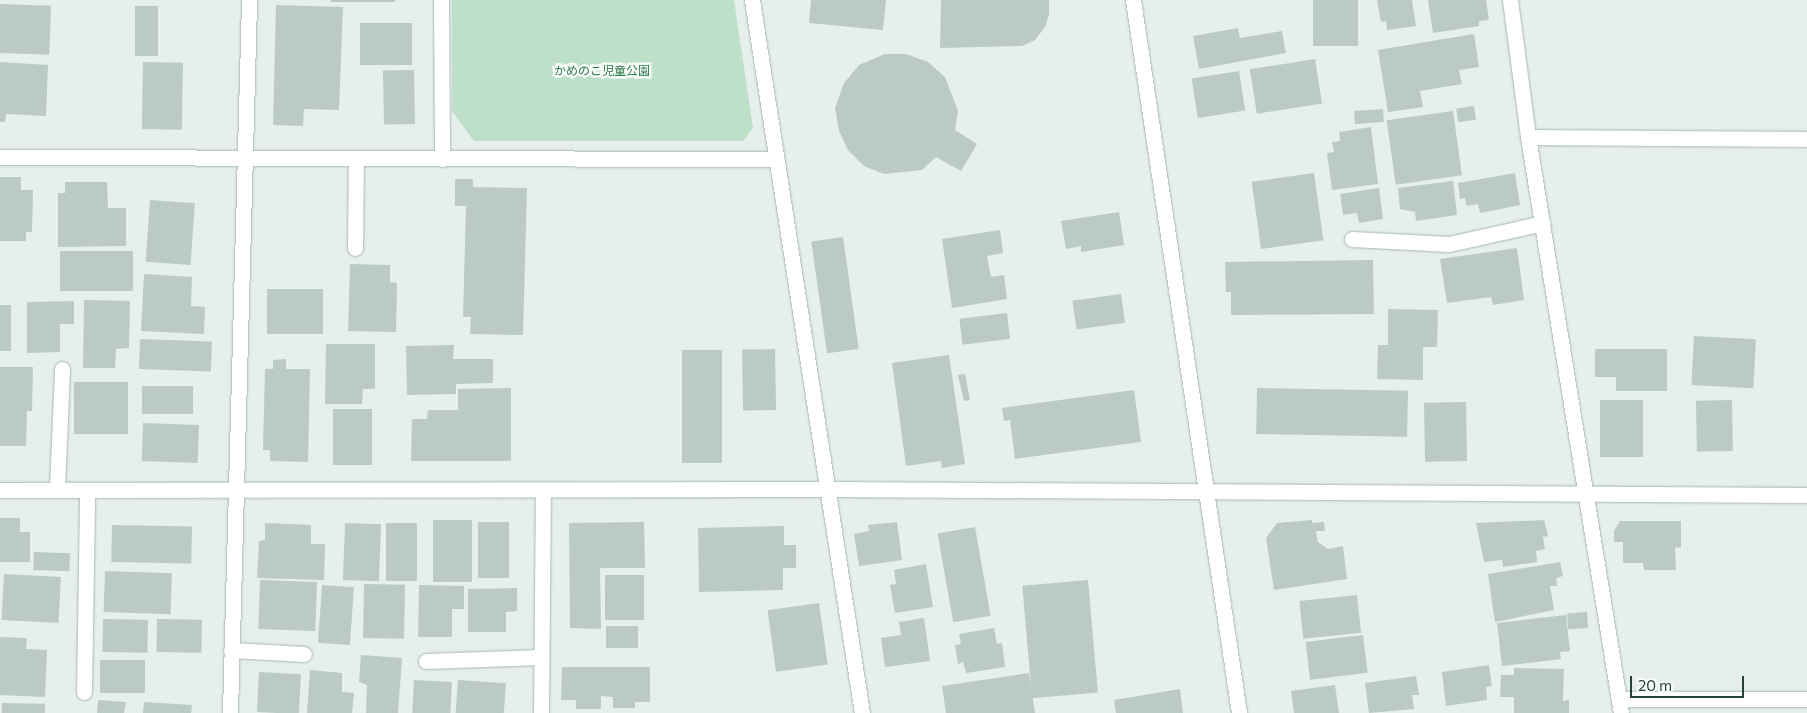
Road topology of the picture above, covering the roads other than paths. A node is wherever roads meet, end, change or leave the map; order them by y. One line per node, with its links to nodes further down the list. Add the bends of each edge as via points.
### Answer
1 (249, 0): 9 (street)
2 (441, 0): 11 (street)
3 (752, 0): 12 (street)
4 (1133, 0): 23 (street)
5 (1510, 0): 6 (street)
6 (1528, 137): 7 (street); 13 (street)
7 (1807, 139)
8 (0, 157): 9 (street)
9 (244, 158): 10 (street); 21 (street)
10 (356, 158): 11 (street); 15 (street)
11 (442, 159): 12 (street)
12 (775, 159): 18 (street)
13 (1543, 223): 14 (street, via 1449,244); 24 (street)
14 (1352, 239)
15 (355, 248)
16 (62, 369): 17 (street)
17 (57, 489): 19 (street); 20 (street)
18 (829, 489): 22 (street); 23 (street); 35 (street)
19 (0, 490)
20 (87, 490): 21 (street); 30 (street)
21 (236, 491): 22 (street); 26 (street)
22 (543, 491): 28 (street)
23 (1207, 493): 24 (street); 36 (street)
24 (1588, 495): 25 (street); 32 (street)
25 (1807, 495)
26 (231, 650): 27 (street); 33 (street)
27 (304, 654)
28 (541, 657): 29 (street); 34 (street)
29 (426, 661)
30 (84, 692)
31 (1807, 700): 32 (street)
32 (1620, 706)
33 (230, 713)
34 (541, 713)
35 (862, 713)
36 (1239, 713)

